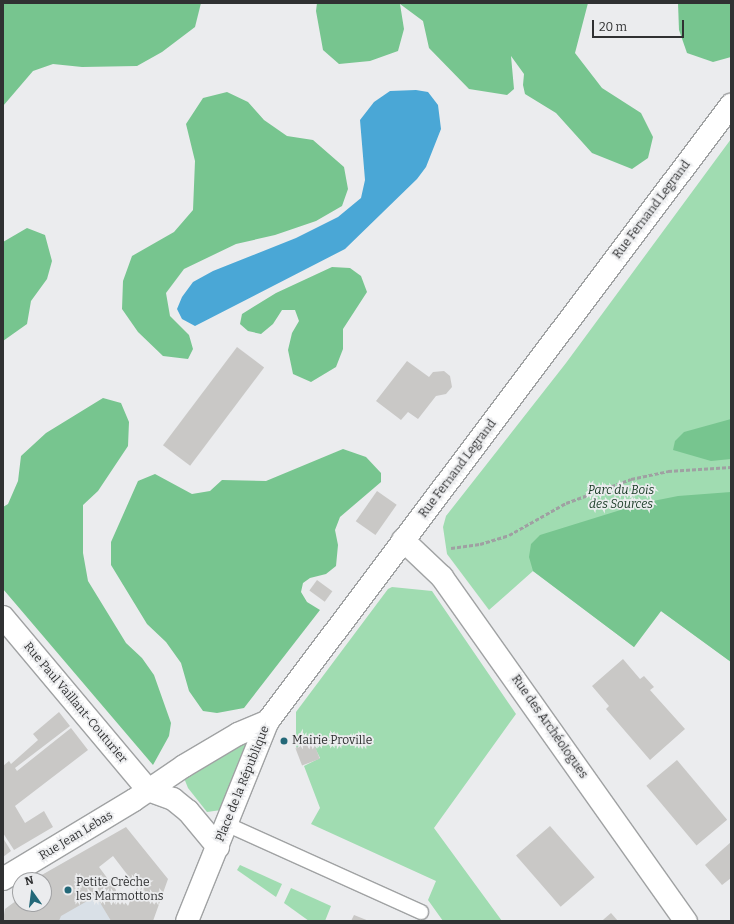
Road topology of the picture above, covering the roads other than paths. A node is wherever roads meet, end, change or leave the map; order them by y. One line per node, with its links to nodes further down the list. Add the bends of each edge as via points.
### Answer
1 (731, 105): 2 (street, Rue Fernand Legrand)
2 (403, 540): 4 (street, Rue Fernand Legrand); 11 (street, Rue des Archéologues, via 430,563)
3 (3, 617): 5 (street, Rue Paul Vaillant-Couturier)
4 (268, 721): 5 (street, Rue Fernand Legrand, via 238,734); 6 (street, Place de la République)
5 (148, 790): 7 (street, Place de la République, via 172,799 188,811); 8 (street, Rue Jean Lebas)
6 (226, 824): 7 (street, Place de la République); 9 (lane)
7 (218, 847): 10 (street, Place de la République)
8 (3, 880)
9 (420, 912)
10 (187, 921)
11 (686, 921)

